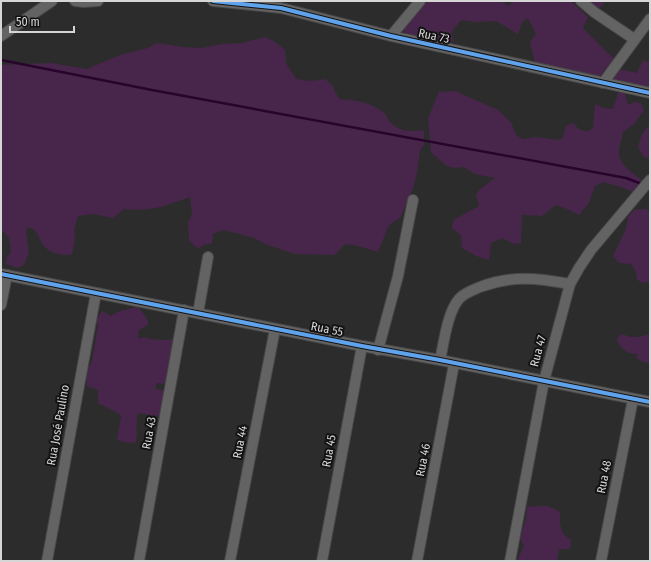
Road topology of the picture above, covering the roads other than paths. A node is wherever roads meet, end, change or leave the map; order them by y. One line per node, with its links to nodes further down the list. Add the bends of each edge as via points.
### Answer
1 (52, 1): 9 (street)
2 (75, 1): 3 (street)
3 (98, 1)
4 (213, 1): 7 (street, Rua 73)
5 (420, 1): 10 (street)
6 (581, 1): 11 (street)
7 (285, 5): 10 (street, Rua 73)
8 (650, 19): 11 (street)
9 (1, 36)
10 (391, 36): 12 (street, Rua 73)
11 (634, 39): 12 (street)
12 (604, 83): 13 (street, Rua 73)
13 (650, 93)
14 (650, 180): 18 (street, Rua 47, via 591,250)
15 (414, 200): 25 (street, via 398,276)
16 (208, 257): 22 (street)
17 (4, 274): 19 (street, Rua 55); 20 (street)
18 (570, 284): 26 (street, via 518,278 496,281 471,290 459,299 452,312); 28 (street, Rua 47)
19 (96, 293): 21 (street, Rua 55); 31 (street, Rua José Paulino)
20 (1, 305)
21 (184, 310): 22 (street, Rua 55); 32 (street, Rua 43)
22 (198, 313): 23 (street, Rua 55)
23 (274, 329): 24 (street, Rua 55); 33 (street, Rua 44)
24 (362, 346): 25 (street, Rua 55); 34 (street, Rua 45)
25 (378, 350): 26 (street, Rua 55)
26 (440, 360): 27 (street, Rua 55)
27 (454, 364): 28 (street, Rua 55); 35 (street, Rua 46)
28 (544, 381): 29 (street, Rua 55); 36 (street, Rua 47)
29 (633, 399): 30 (street, Rua 55); 37 (street, Rua 48)
30 (650, 402)
31 (47, 561)
32 (139, 561)
33 (230, 561)
34 (322, 561)
35 (418, 561)
36 (510, 561)
37 (601, 561)

